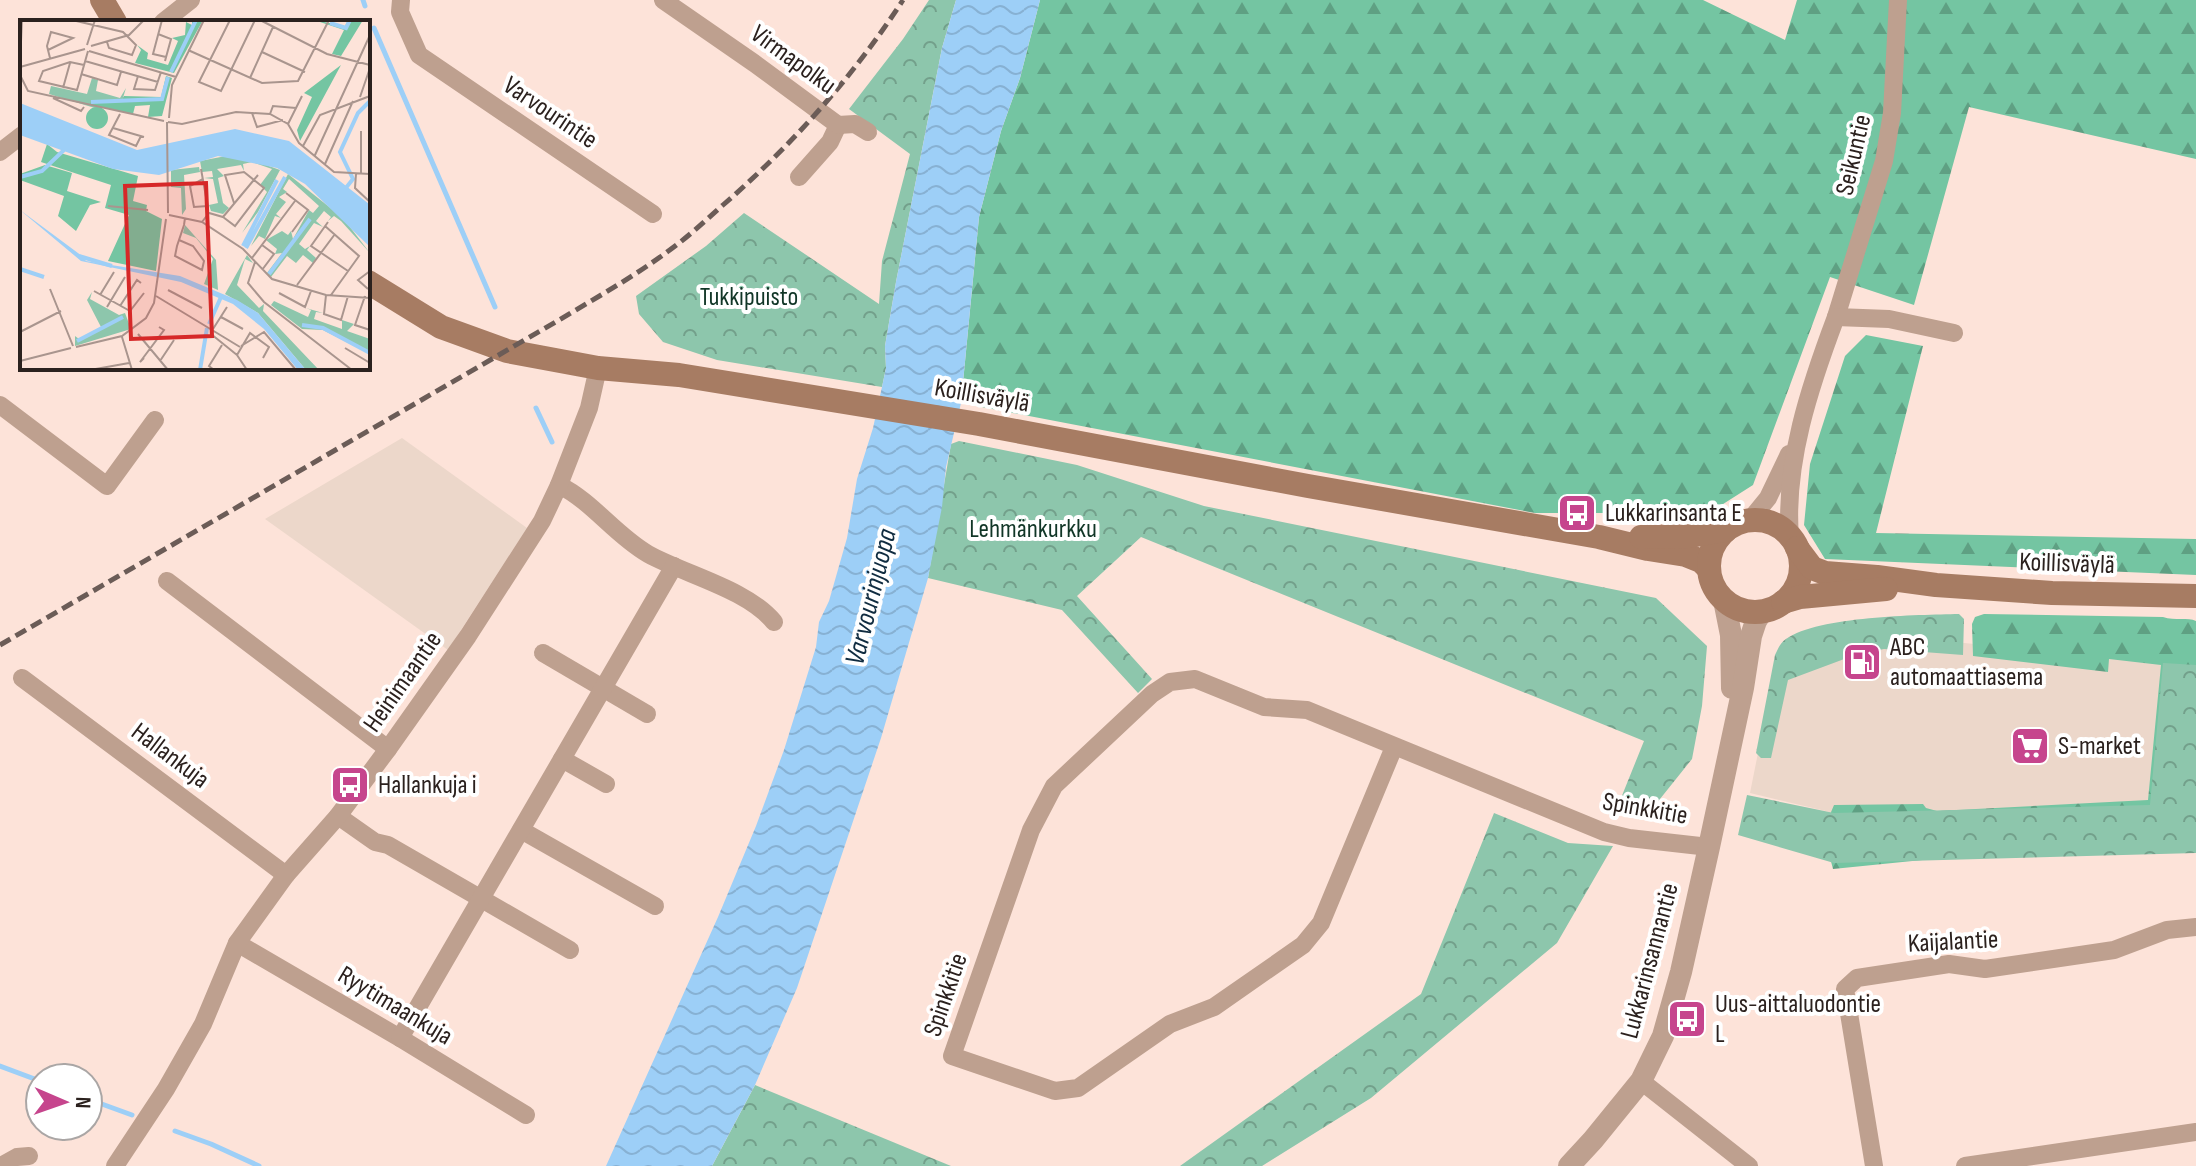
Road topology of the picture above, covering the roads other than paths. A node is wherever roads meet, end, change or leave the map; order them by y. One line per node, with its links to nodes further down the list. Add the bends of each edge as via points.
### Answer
1 (102, 0): 6 (main road)
2 (191, 0): 7 (street)
3 (401, 0): 13 (street, Varvourintie, via 400,12 419,55)
4 (663, 0): 8 (street, Virmapolku)
5 (1898, 0): 15 (street, Seikuntie, via 1884,161)
6 (114, 20)
7 (166, 20)
8 (838, 125): 9 (street, via 855,124); 12 (street, Virmapolku)
9 (868, 132)
10 (20, 137): 11 (street)
11 (0, 152)
12 (799, 177)
13 (653, 214)
14 (370, 283): 17 (main road, Koillisväylä, via 441,327 488,345)
15 (1836, 317): 16 (street, via 1889,319); 20 (street, Seikuntie)
16 (1954, 333)
17 (598, 368): 21 (street, Heinimaantie, via 589,408); 24 (main road, Koillisväylä, via 858,403)
18 (0, 405): 19 (street, via 107,486)
19 (155, 420)
20 (1802, 426): 22 (street, Seikuntie, via 1768,498); 25 (street, Seikuntie, via 1788,513)
21 (559, 485): 26 (street, via 623,537); 40 (street, Heinimaantie, via 515,565)
22 (1750, 520): 23 (main road); 25 (main road, via 1776,525)
23 (1726, 530): 24 (main road, Koillisväylä, via 1690,536); 27 (main road, via 1713,547)
24 (1599, 537): 27 (main road, Koillisväylä, via 1686,555)
25 (1794, 543): 29 (main road, Koillisväylä, via 1812,568 1825,573); 32 (main road, via 1800,560 1798,579 1790,595)
26 (674, 566): 33 (street, via 756,604); 36 (street)
27 (1709, 569): 31 (main road)
28 (167, 581): 40 (street)
29 (1936, 585): 30 (main road, Koillisväylä); 32 (main road, Koillisväylä, via 1800,597)
30 (2196, 596)
31 (1724, 600): 32 (main road, via 1741,610); 38 (street, Lukkarinsannantie, via 1731,635)
32 (1772, 607): 38 (street, Lukkarinsannantie, via 1756,621 1751,636)
33 (774, 622)
34 (543, 653): 36 (street)
35 (22, 678): 46 (street, Hallankuja)
36 (604, 688): 37 (street); 41 (street)
37 (647, 714)
38 (1730, 745): 45 (street, Lukkarinsannantie)
39 (1394, 747): 39 (street, Spinkkitie, via 1307,710 1264,707 1195,679 1170,682 1152,694 1054,786 1031,830 952,1056 1055,1091 1078,1088 1170,1024 1214,1007 1291,954 1321,923); 45 (street, Spinkkitie, via 1604,832)
40 (388, 749): 43 (street, Heinimaantie)
41 (562, 759): 42 (street); 44 (street)
42 (606, 784)
43 (338, 816): 46 (street, Heinimaantie); 47 (street)
44 (521, 830): 47 (street); 48 (street)
45 (1709, 847): 53 (street, Lukkarinsannantie, via 1663,1036)
46 (286, 875): 50 (street, Heinimaantie)
47 (481, 899): 51 (street); 52 (street)
48 (655, 906)
49 (2196, 927): 61 (street, Kaijalantie, via 2167,930 2114,950 1985,969 1949,964 1857,978 1845,989)
50 (237, 943): 52 (street, Ryytimaankuja); 58 (street, Heinimaantie, via 203,1024)
51 (570, 950)
52 (400, 1038): 54 (street, Ryytimaankuja)
53 (1641, 1081): 59 (street, Lukkarinsannantie); 60 (street)
54 (526, 1115)
55 (2196, 1132): 62 (street)
56 (29, 1156): 57 (street)
57 (1, 1166)
58 (115, 1166)
59 (1569, 1166)
60 (1749, 1166)
61 (1874, 1166)
62 (1965, 1166)

